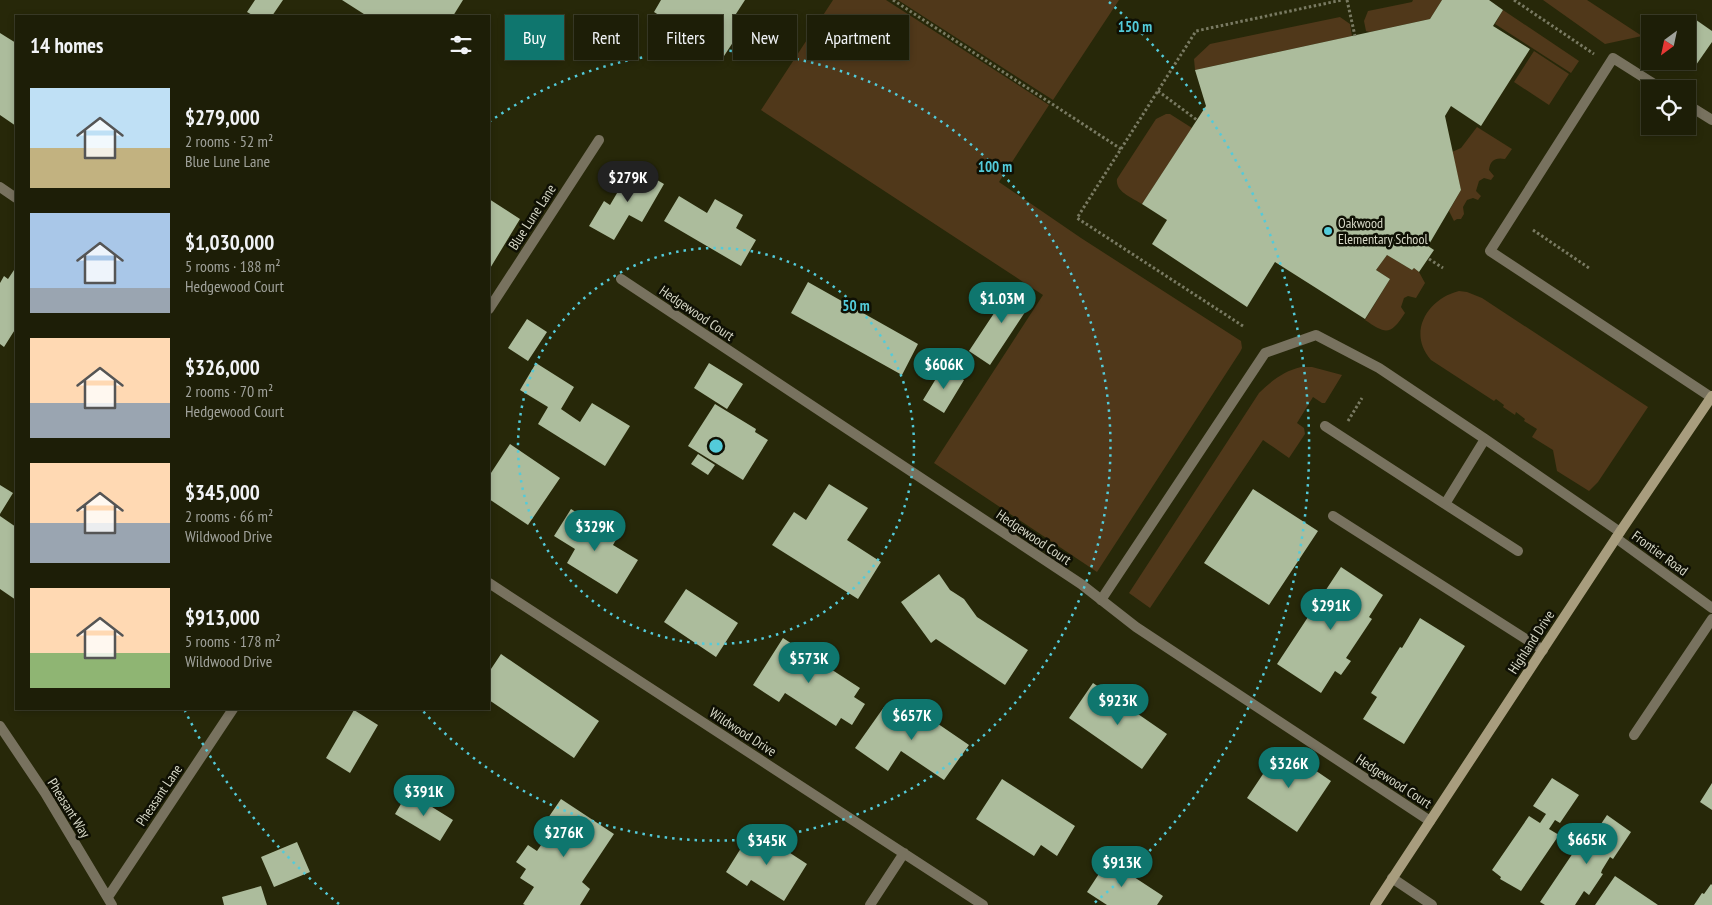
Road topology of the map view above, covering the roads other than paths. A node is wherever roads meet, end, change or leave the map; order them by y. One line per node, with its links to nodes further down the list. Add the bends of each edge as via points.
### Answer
1 (1648, 80): 9 (street, via 1613,58 1490,251)
2 (1696, 110): 3 (street)
3 (1712, 120)
4 (599, 140): 8 (street, Blue Lune Lane)
5 (0, 187): 6 (street)
6 (15, 197)
7 (622, 279): 17 (street, Hedgewood Court)
8 (490, 306)
9 (1712, 397): 14 (main road, Highland Drive)
10 (1325, 426): 12 (street)
11 (1485, 439): 12 (street); 14 (street, Frontier Road); 17 (street, Frontier Road, via 1379,368 1316,335 1265,352)
12 (1445, 504): 15 (street)
13 (1333, 516): 20 (street)
14 (1618, 535): 18 (street, Frontier Road); 20 (main road, Highland Drive)
15 (1518, 551)
16 (490, 584): 25 (street, Wildwood Drive)
17 (1101, 600): 24 (street, Hedgewood Court, via 1136,627)
18 (1712, 608)
19 (1712, 619): 23 (street)
20 (1543, 650): 24 (main road, Highland Drive)
21 (232, 710): 27 (street, Pheasant Lane)
22 (0, 726): 27 (street, Pheasant Way)
23 (1634, 736)
24 (1430, 820): 26 (main road, Highland Drive)
25 (904, 853): 28 (street); 29 (street, Wildwood Drive)
26 (1392, 878): 30 (main road, Highland Drive); 31 (street)
27 (110, 901)
28 (870, 905)
29 (983, 905)
30 (1375, 905)
31 (1432, 905)

